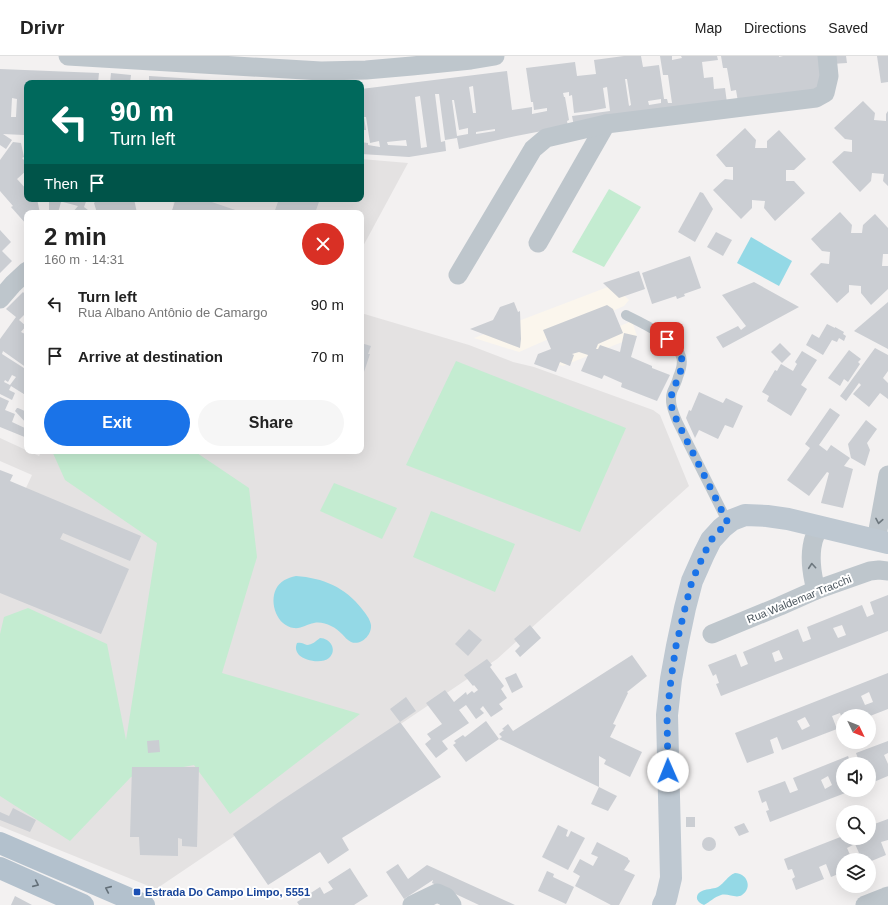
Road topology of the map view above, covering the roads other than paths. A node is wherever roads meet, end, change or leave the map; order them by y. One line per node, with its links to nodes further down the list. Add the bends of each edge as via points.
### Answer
1 (68, 56): 2 (street, via 321,71 404,67)
2 (495, 56)
3 (827, 56): 4 (street, via 828,85 825,93 816,98)
4 (606, 124): 5 (street); 7 (street, via 546,138 532,149)
5 (538, 243)
6 (24, 274): 8 (street)
7 (458, 275)
8 (0, 299)
9 (626, 315): 11 (lane, via 661,334 674,344 681,354 682,365 672,392 672,409)
10 (888, 475): 13 (street, one-way to 13)
11 (728, 523): 12 (main road, via 745,515 788,519); 24 (main road, via 711,540 692,581 676,646 667,715 670,878)
12 (819, 527): 13 (main road); 15 (street, one-way to 12, via 811,556)
13 (882, 542)
14 (888, 571): 15 (street, Rua Waldemar Tracchi, via 870,571)
15 (816, 590): 16 (street, Rua Waldemar Tracchi)
16 (712, 634)
17 (0, 843): 21 (main road, one-way to 17)
18 (0, 868): 20 (main road, one-way to 20)
19 (888, 896): 25 (street)
20 (83, 905)
21 (144, 905)
22 (412, 905): 23 (street, via 438,893 446,897)
23 (452, 905)
24 (663, 905)
25 (865, 905)

